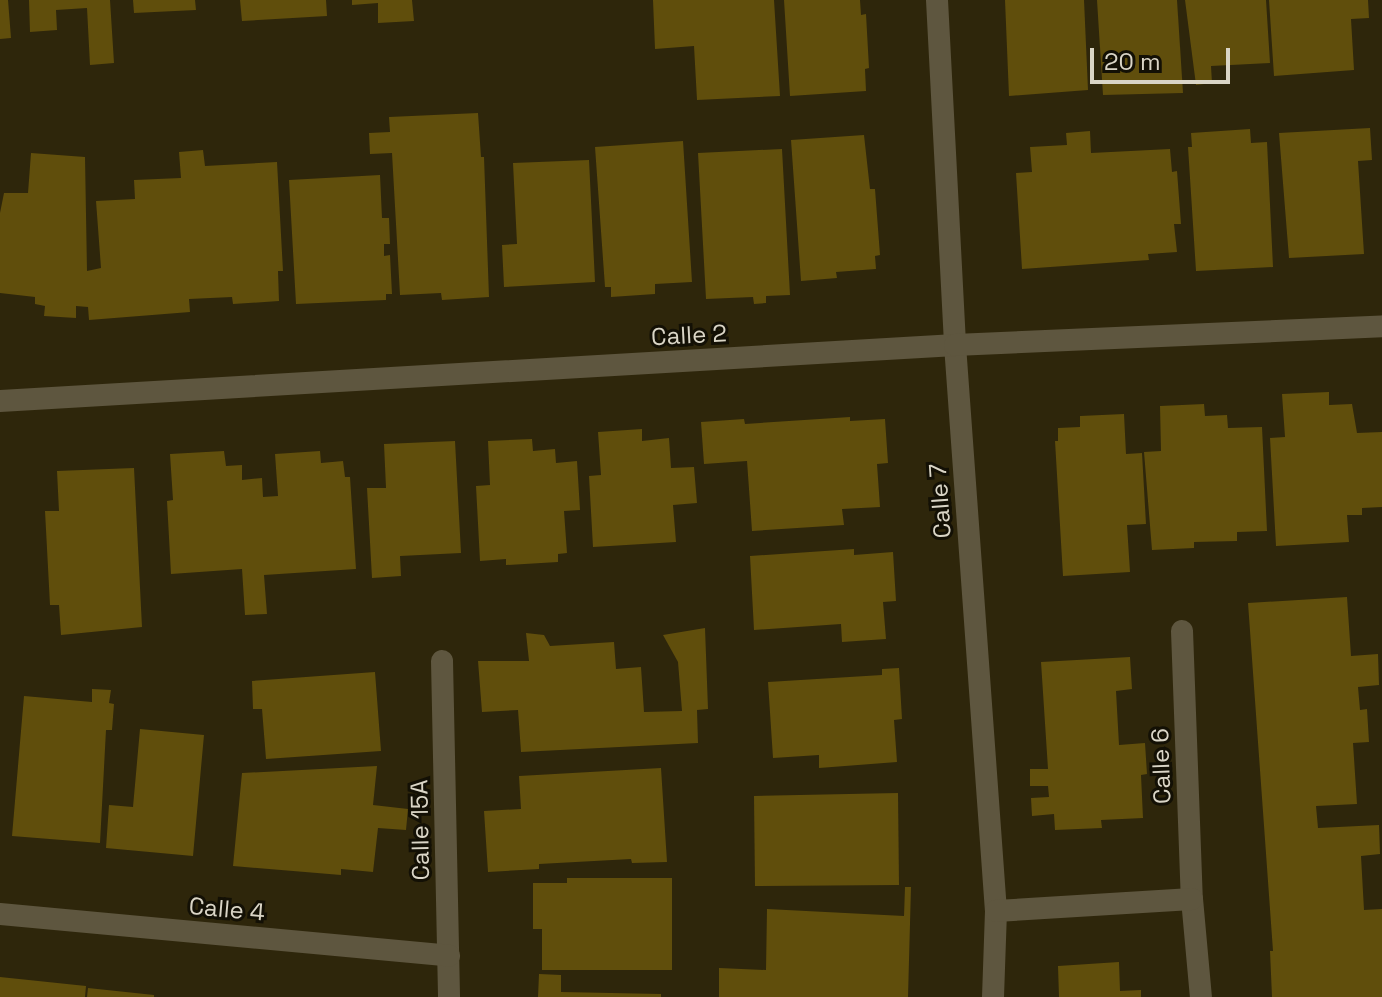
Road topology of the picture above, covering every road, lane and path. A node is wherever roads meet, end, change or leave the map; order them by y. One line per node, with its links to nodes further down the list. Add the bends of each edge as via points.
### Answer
1 (937, 0): 3 (street, Calle 7)
2 (1382, 326): 3 (street, Calle 2)
3 (955, 345): 4 (street, Calle 2); 8 (street, Calle 7)
4 (0, 401)
5 (1182, 631): 7 (street, Calle 6)
6 (442, 661): 10 (street, Calle 15A)
7 (1192, 899): 8 (street); 13 (street, Calle 6)
8 (996, 911): 12 (street, Calle 7)
9 (0, 914): 10 (street, Calle 4)
10 (449, 956): 11 (street, Calle 15A)
11 (449, 997)
12 (993, 997)
13 (1201, 997)

